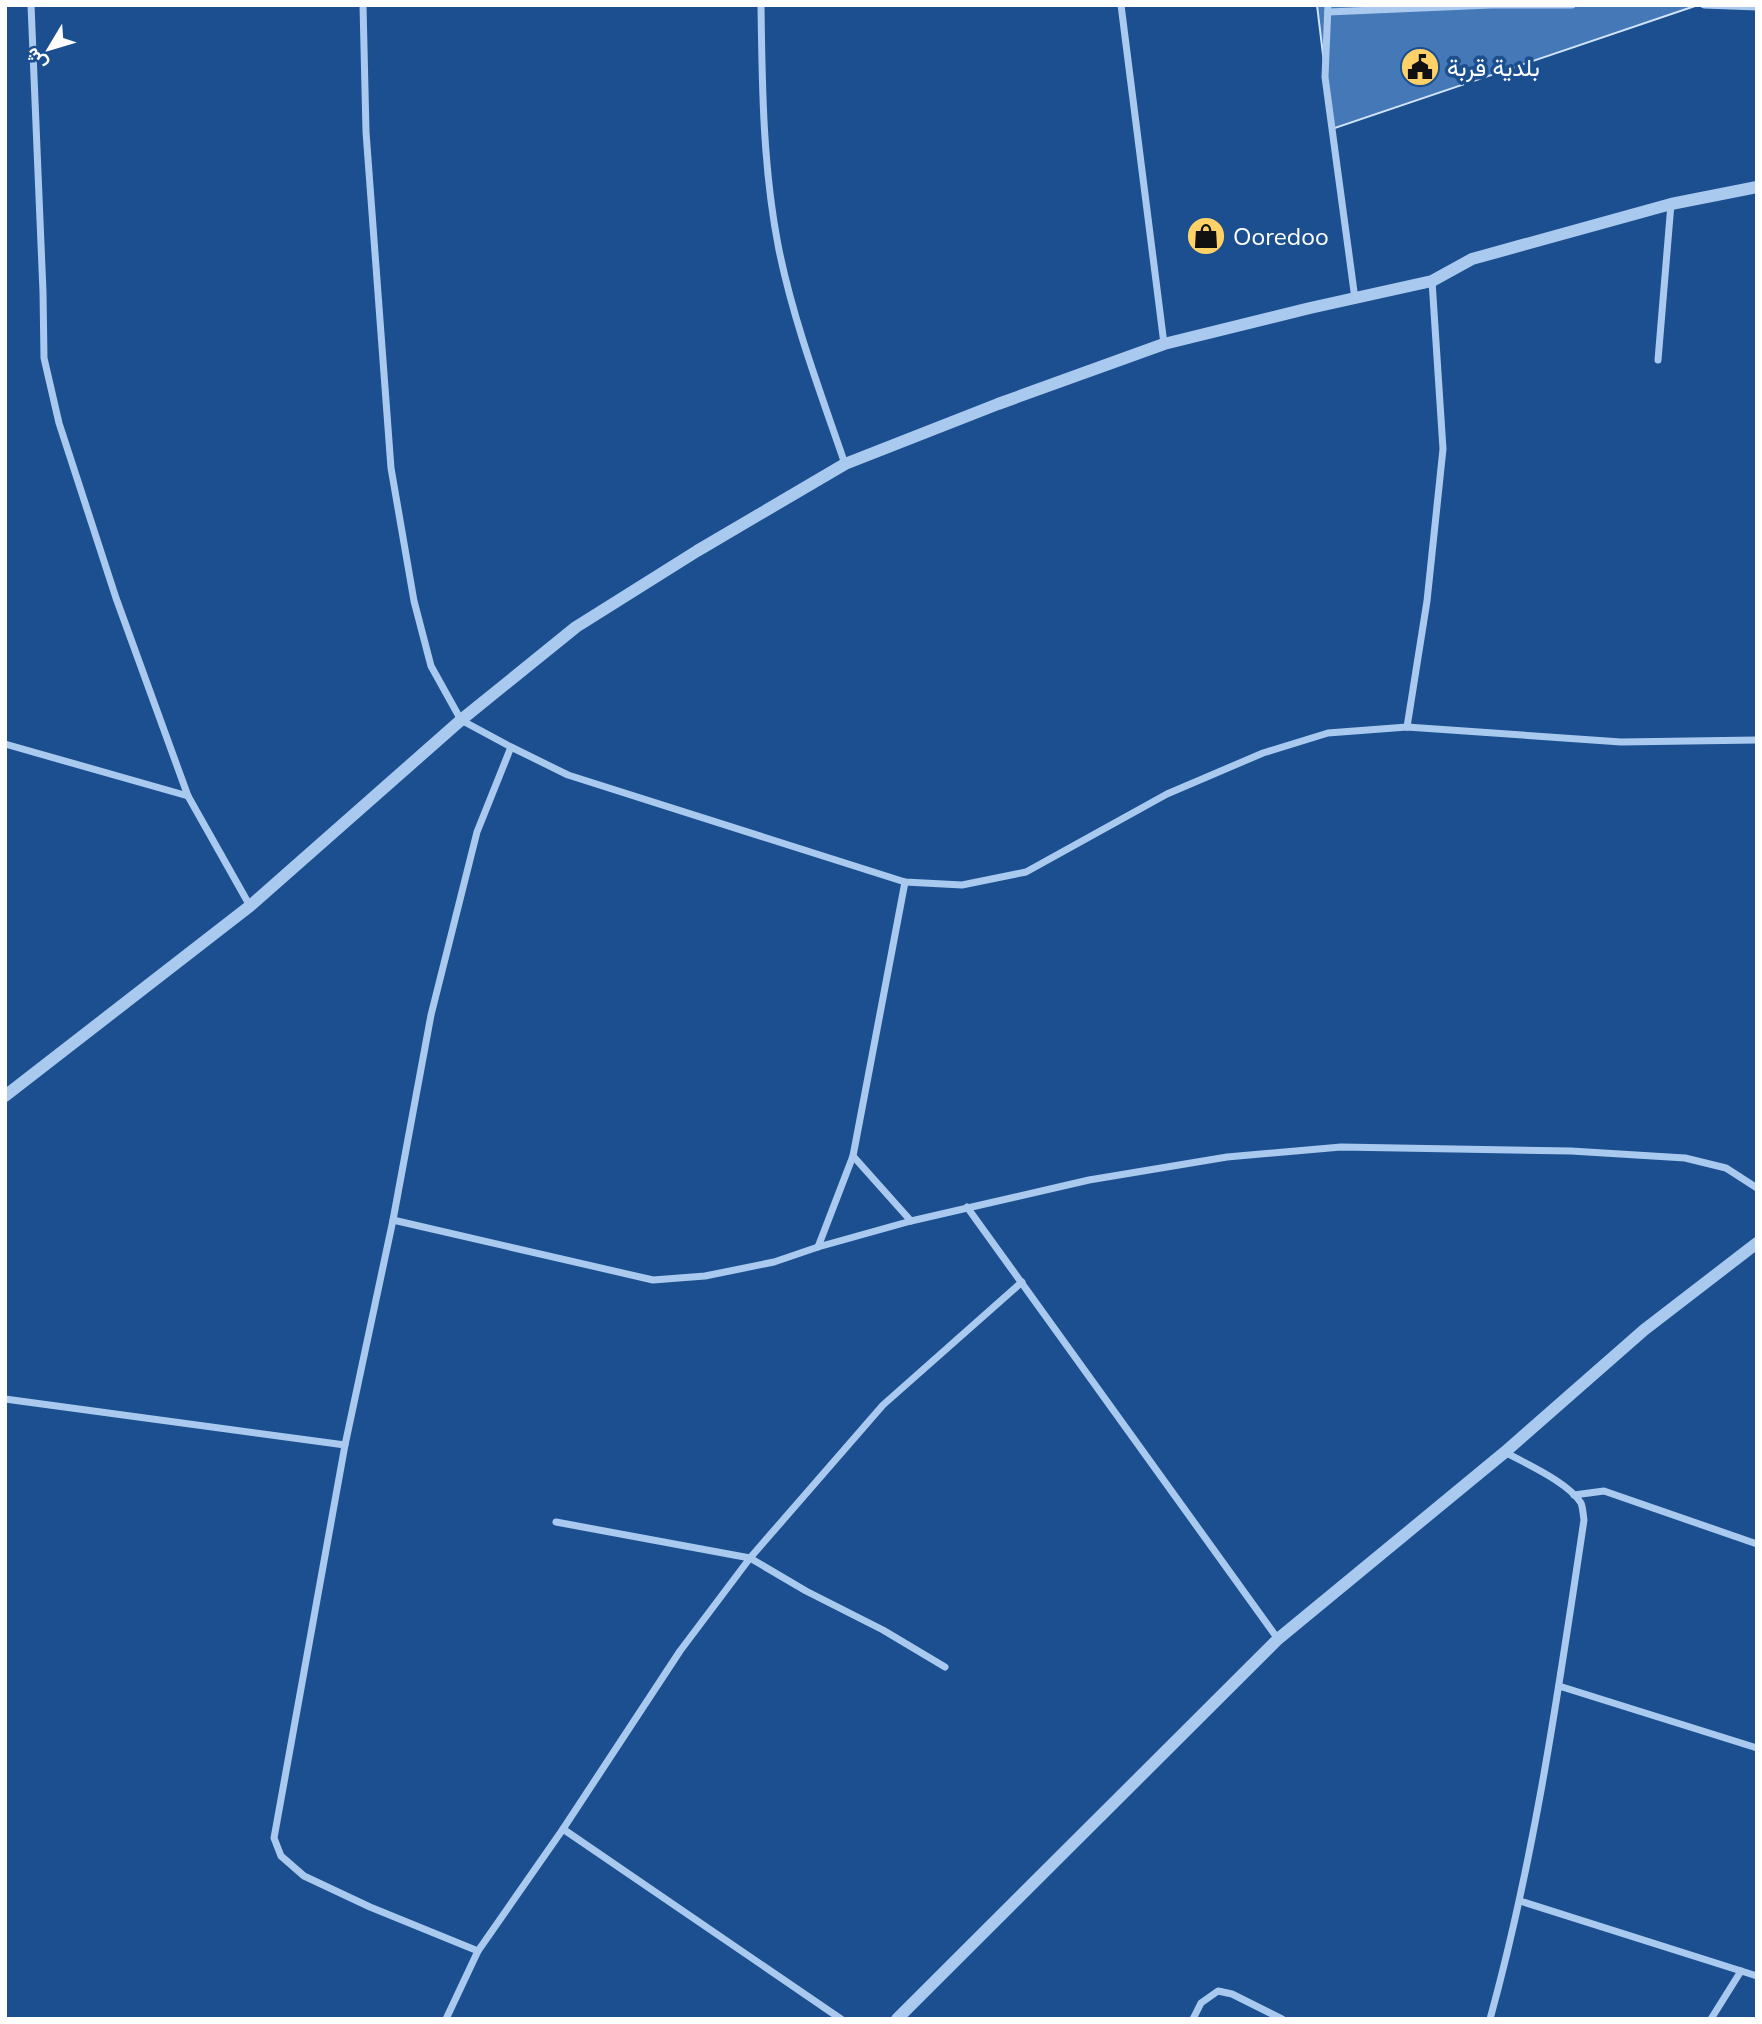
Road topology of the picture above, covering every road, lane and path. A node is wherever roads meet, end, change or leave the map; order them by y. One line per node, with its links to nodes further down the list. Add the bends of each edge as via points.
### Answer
1 (31, 5): 21 (street, via 44,358 59,423)
2 (363, 5): 16 (street, via 366,132 391,468 430,666)
3 (761, 5): 15 (street, via 761,66 779,250 800,331)
4 (1121, 5): 13 (street)
5 (1572, 5): 8 (street)
6 (1704, 5): 7 (street)
7 (1757, 7)
8 (1328, 8): 12 (street, via 1325,77)
9 (1757, 187): 10 (street)
10 (1671, 204): 11 (street, via 1472,259); 14 (street)
11 (1433, 282): 12 (street); 17 (street, via 1443,449 1427,601)
12 (1355, 299): 13 (street)
13 (1164, 344): 15 (street)
14 (1658, 360)
15 (845, 464): 16 (street, via 576,627)
16 (461, 720): 20 (street); 23 (street)
17 (1407, 727): 18 (street, via 1621,742); 22 (street, via 1328,733 1263,753 1167,794 1026,872 962,885)
18 (1757, 740)
19 (5, 744): 21 (street)
20 (511, 747): 22 (street, via 568,775); 28 (street, via 473,845 431,1015)
21 (188, 796): 23 (street)
22 (905, 882): 25 (street)
23 (250, 906): 24 (street)
24 (5, 1096)
25 (853, 1156): 29 (street); 31 (street)
26 (1757, 1188): 27 (street, via 1726,1168 1685,1158 1341,1147 1227,1157)
27 (967, 1207): 29 (street); 32 (street)
28 (393, 1220): 31 (street, via 653,1280 705,1276 774,1262); 34 (street)
29 (911, 1221): 31 (street)
30 (1757, 1242): 35 (street, via 1644,1331)
31 (818, 1247)
32 (1022, 1282): 39 (street, via 883,1405); 40 (street)
33 (5, 1399): 34 (street)
34 (345, 1444): 46 (street, via 274,1838 281,1856 304,1876)
35 (1505, 1452): 36 (street); 40 (street)
36 (1574, 1495): 38 (street, via 1604,1491); 42 (street, via 1582,1504 1584,1520)
37 (556, 1522): 39 (street)
38 (1757, 1544)
39 (750, 1558): 41 (street); 44 (street, via 680,1651)
40 (1278, 1639): 51 (street)
41 (946, 1667)
42 (1559, 1686): 43 (street); 45 (street)
43 (1757, 1748)
44 (564, 1829): 46 (street); 50 (street)
45 (1520, 1901): 47 (street); 54 (street)
46 (478, 1951): 49 (street)
47 (1741, 1971): 48 (street); 55 (street)
48 (1757, 1976)
49 (446, 2019)
50 (841, 2019)
51 (897, 2019)
52 (1193, 2019): 53 (street, via 1201,2003 1218,1991)
53 (1282, 2019)
54 (1490, 2019)
55 (1712, 2019)

